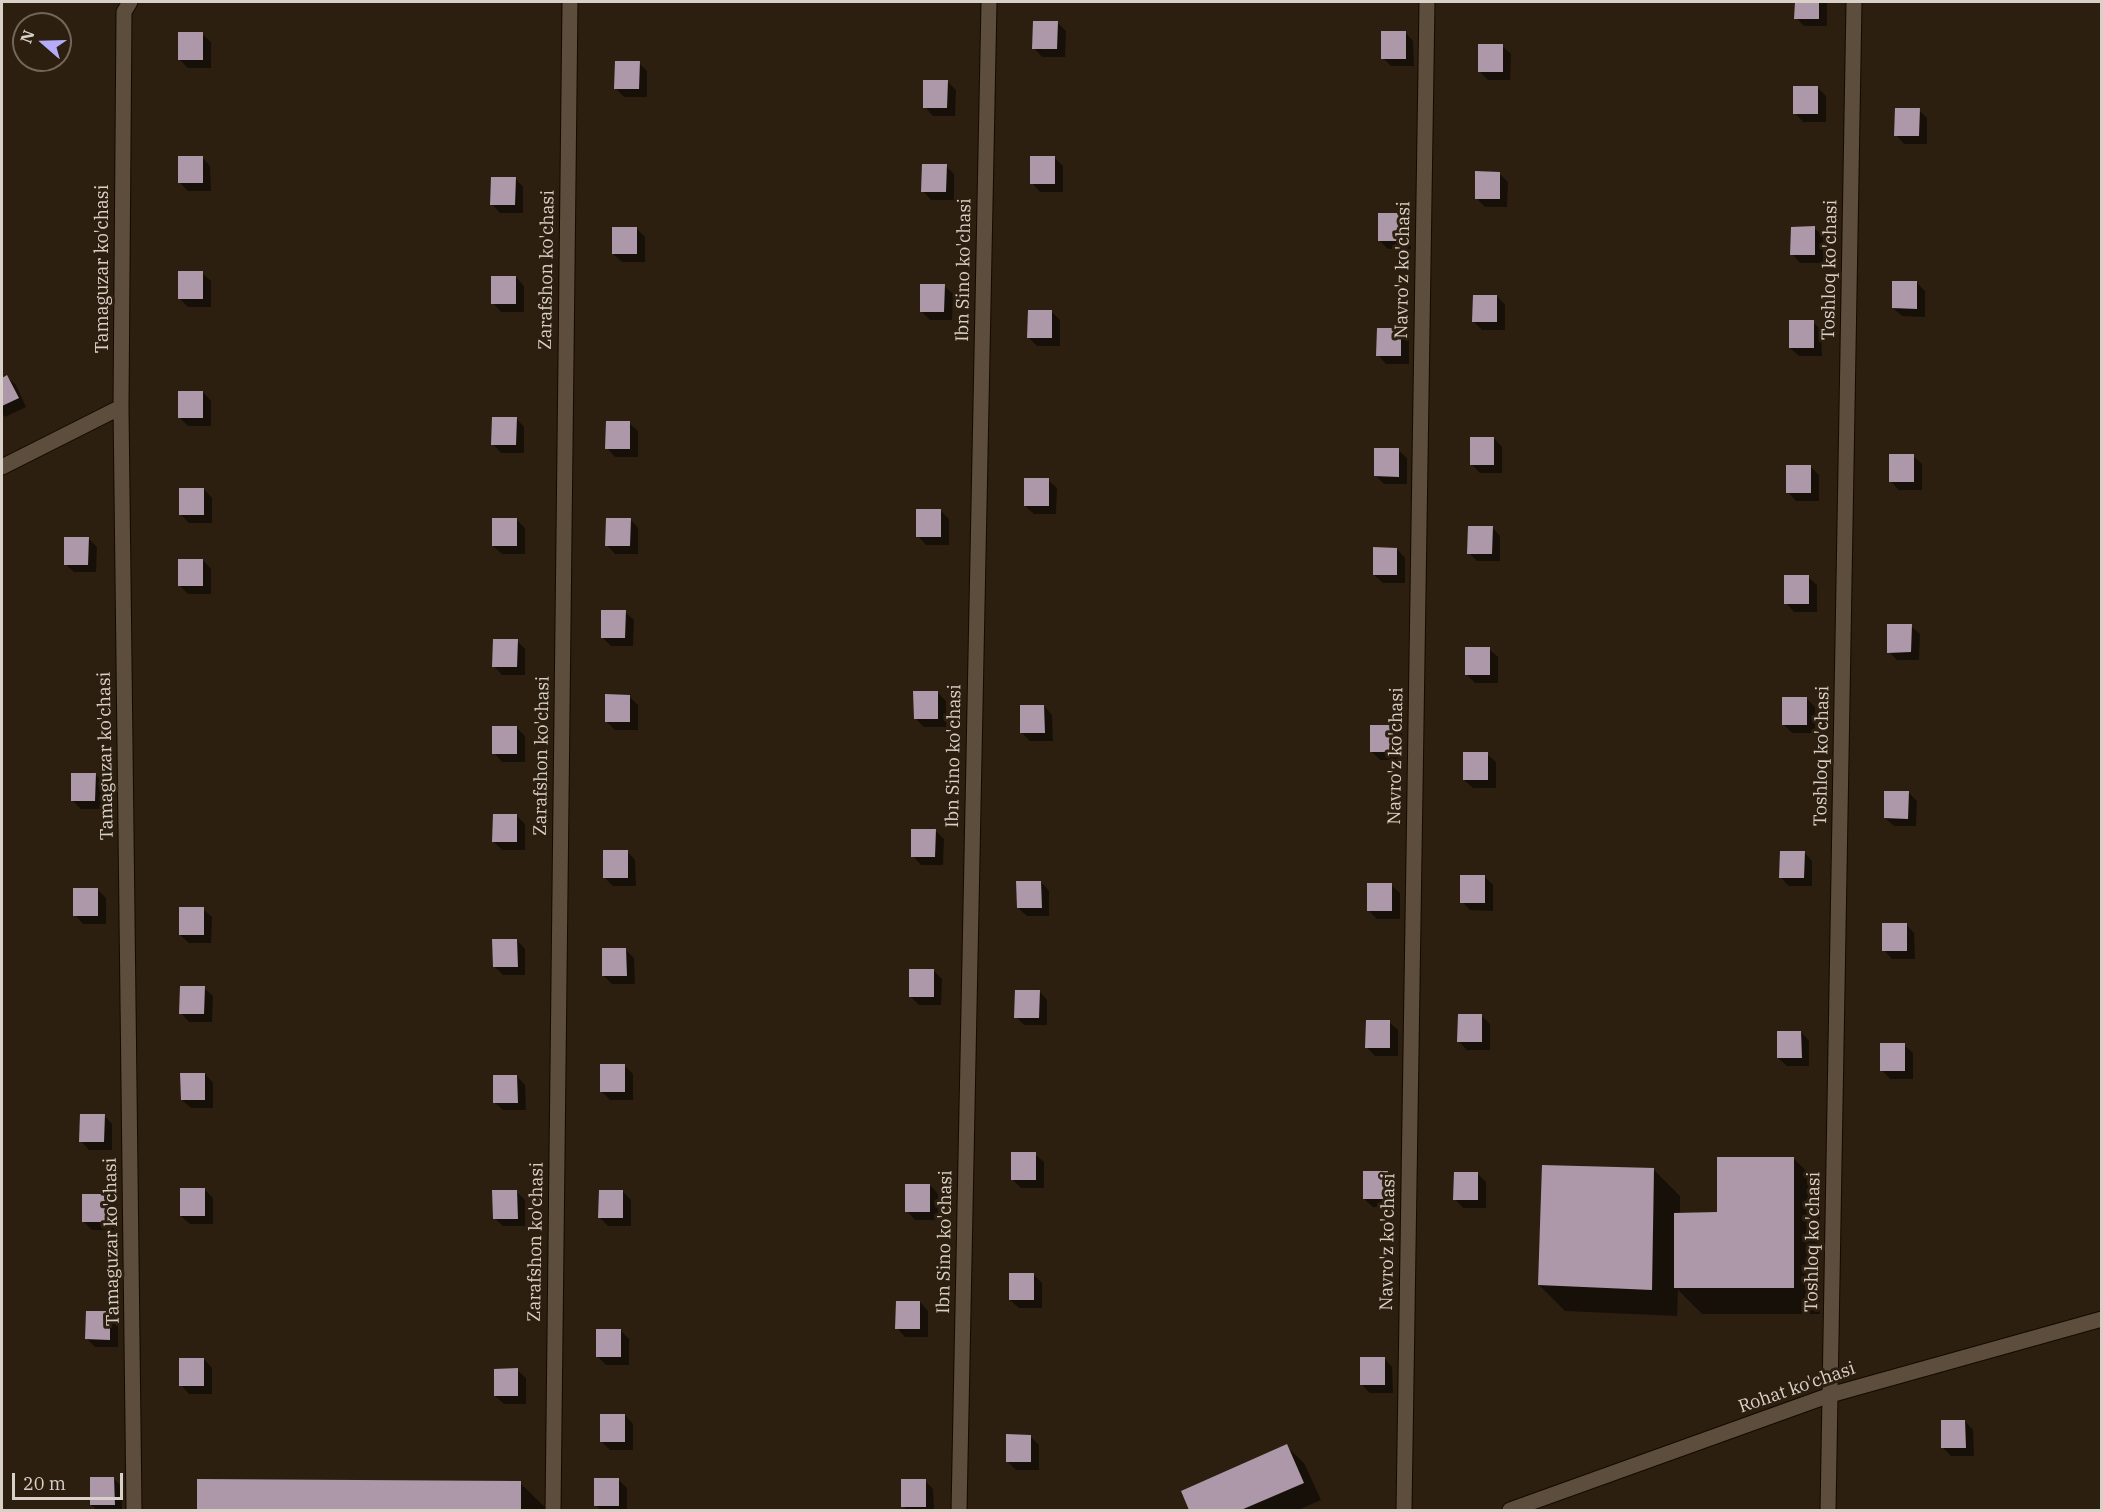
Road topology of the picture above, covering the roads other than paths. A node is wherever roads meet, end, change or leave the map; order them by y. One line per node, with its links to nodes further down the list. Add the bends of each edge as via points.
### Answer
1 (130, 2): 6 (street, Tamaguzar ko'chasi, via 124,12)
2 (570, 2): 11 (street, Zarafshon ko'chasi)
3 (989, 2): 12 (street, Ibn Sino ko'chasi)
4 (1427, 2): 13 (street, Navro'z ko'chasi)
5 (1854, 2): 9 (street, Toshloq ko'chasi)
6 (121, 407): 7 (street); 10 (street, Tamaguzar ko'chasi)
7 (2, 467)
8 (2102, 1319): 9 (street, Rohat ko'chasi)
9 (1830, 1395): 14 (street, Rohat ko'chasi); 15 (street, Toshloq ko'chasi)
10 (134, 1510)
11 (553, 1510)
12 (959, 1510)
13 (1404, 1510)
14 (1510, 1510)
15 (1828, 1510)

